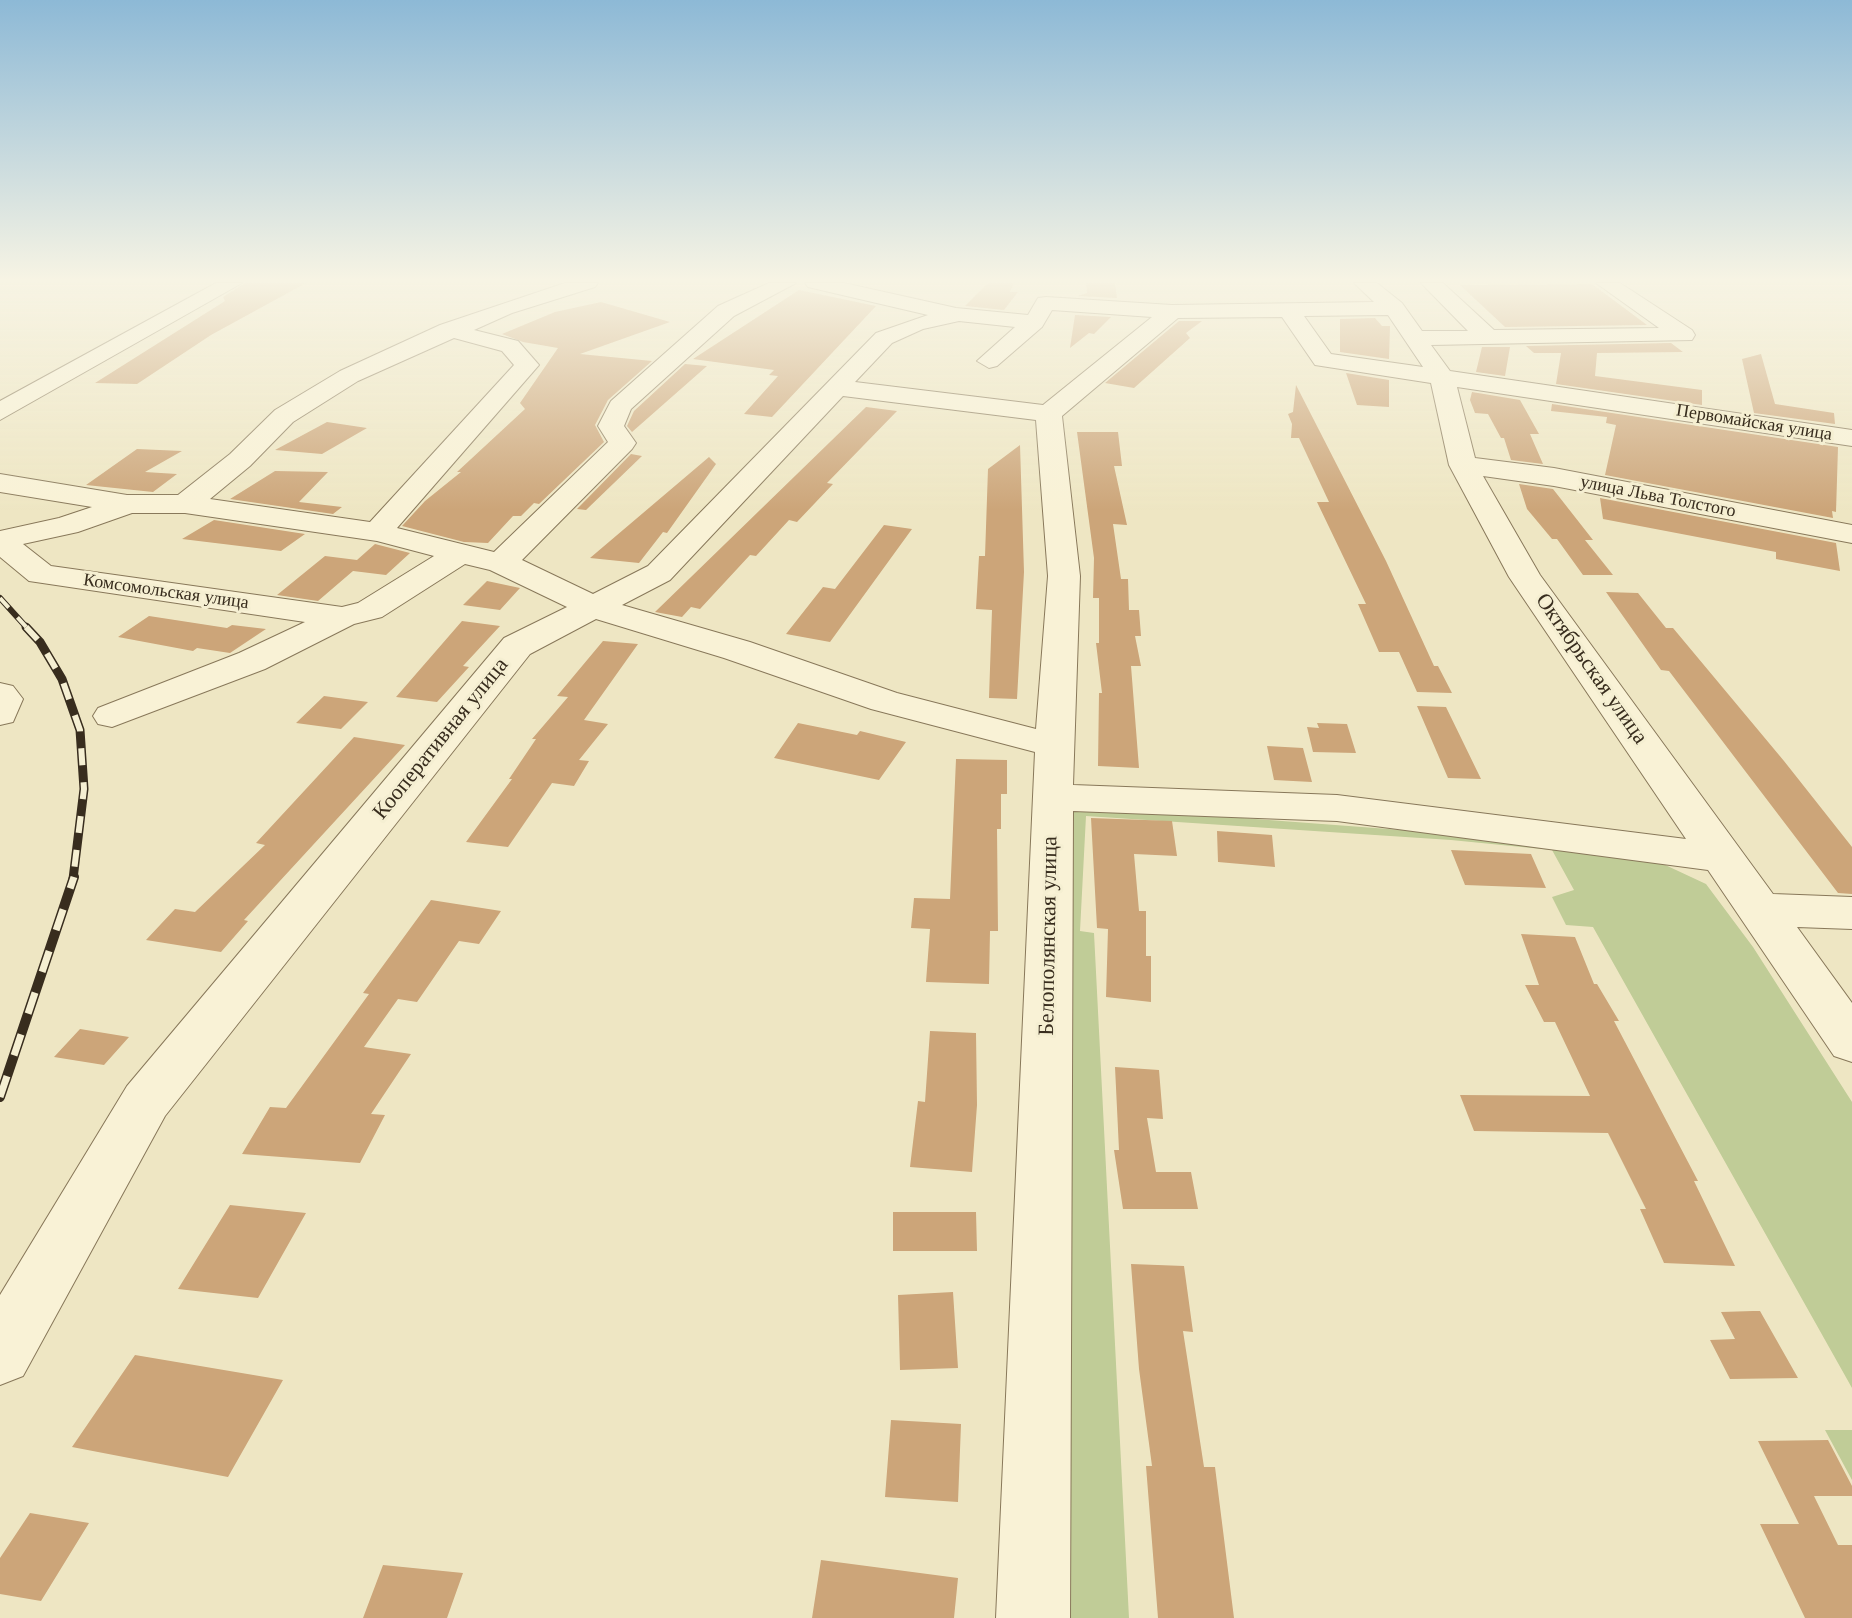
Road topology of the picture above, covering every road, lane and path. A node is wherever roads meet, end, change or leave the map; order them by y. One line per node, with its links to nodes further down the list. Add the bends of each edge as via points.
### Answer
1 (96, 359): 13 (street)
2 (387, 359): 19 (street, via 284,416)
3 (521, 359): 20 (street, via 527,365)
4 (673, 359): 24 (street, via 620,406 611,426 622,443)
5 (866, 359): 12 (street, Кооперативная улица)
6 (992, 359): 10 (street)
7 (1116, 359): 14 (street)
8 (1322, 359): 11 (street, Первомайская улица)
9 (1430, 359): 11 (street, Октябрьская улица)
10 (989, 361)
11 (1442, 377): 15 (street, Первомайская улица); 16 (street, Октябрьская улица)
12 (840, 388): 14 (street); 25 (street, Кооперативная улица, via 659,573)
13 (0, 412)
14 (1049, 414): 30 (street, Белополянская улица, via 1064,576)
15 (1852, 438)
16 (1463, 465): 21 (street, улица Льва Толстого, via 1554,477); 32 (street, Октябрьская улица, via 1525,577)
17 (0, 483): 18 (street)
18 (127, 504): 19 (street); 22 (street, via 67,526)
19 (185, 504): 20 (street)
20 (377, 532): 23 (street)
21 (1852, 534)
22 (0, 541): 26 (street, Комсомольская улица, via 41,574)
23 (460, 553): 24 (street); 26 (street, Комсомольская улица, via 370,610)
24 (501, 563): 25 (street)
25 (596, 608): 30 (street, via 884,701); 36 (street, Кооперативная улица, via 517,646 146,1101)
26 (342, 617): 29 (street, Комсомольская улица, via 252,661)
27 (0, 694): 28 (street)
28 (0, 714)
29 (112, 716)
30 (1056, 746): 31 (street, Белополянская улица)
31 (1052, 797): 32 (street, via 1337,808); 37 (street, Белополянская улица)
32 (1726, 858): 33 (street, Октябрьская улица)
33 (1761, 910): 34 (street); 35 (street, Октябрьская улица)
34 (1852, 913)
35 (1852, 1042)
36 (0, 1354)
37 (1033, 1618)

